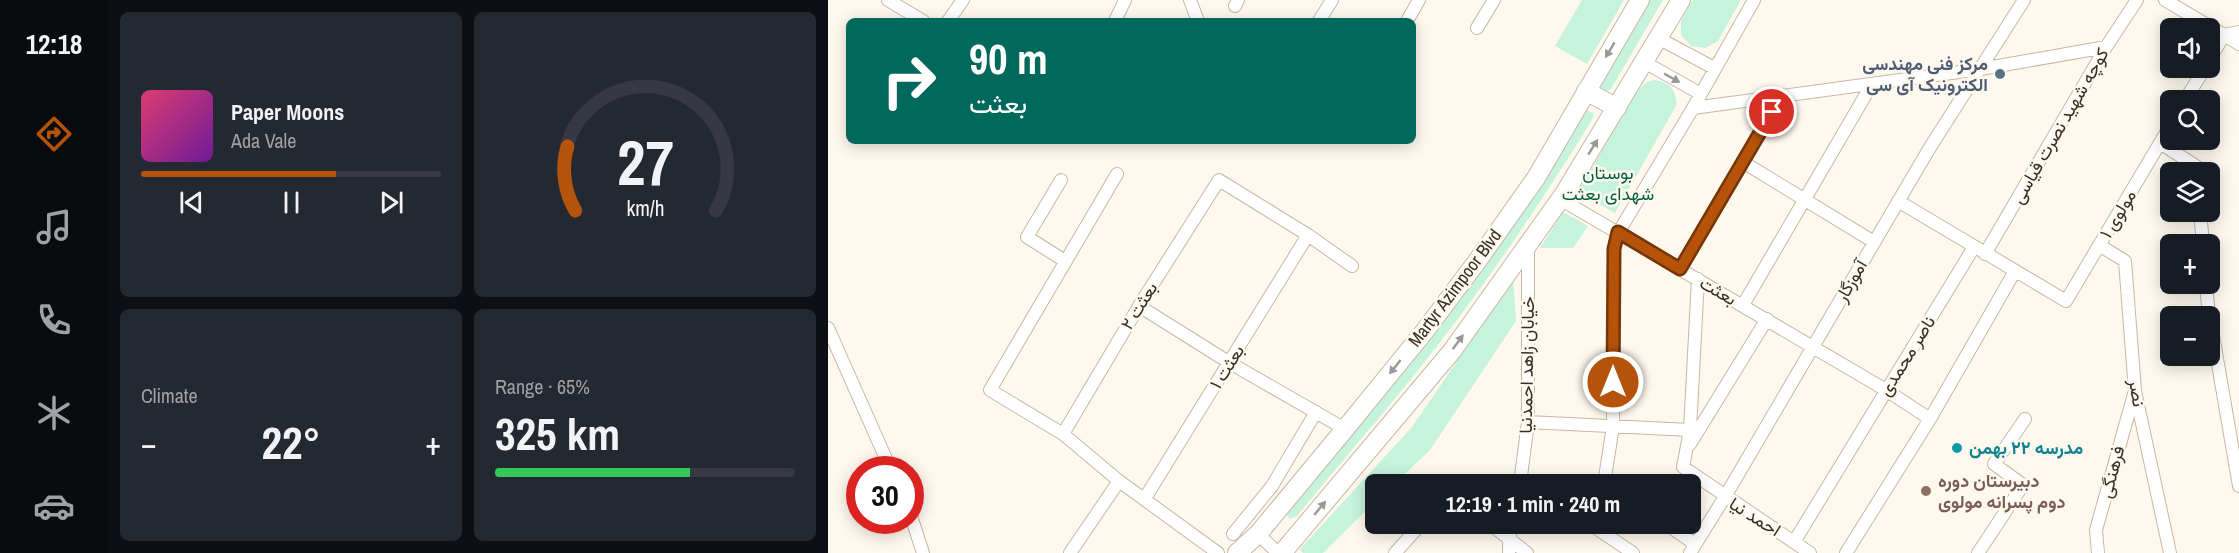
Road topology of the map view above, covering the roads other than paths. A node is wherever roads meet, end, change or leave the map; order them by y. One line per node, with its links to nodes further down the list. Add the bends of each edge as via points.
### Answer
1 (888, 0): 14 (street)
2 (963, 0): 15 (street)
3 (1125, 0): 16 (street)
4 (1190, 0): 17 (street)
5 (1332, 0): 18 (street)
6 (1419, 0): 19 (street)
7 (1494, 0): 20 (street)
8 (1640, 0): 31 (main road, Martyr Azimpoor Blvd, one-way to 31)
9 (1681, 0): 23 (main road, Martyr Azimpoor Blvd)
10 (1754, 0): 28 (street)
11 (2024, 0): 29 (street, آموزگار)
12 (2137, 0): 26 (street, کوچه شهید نصرت قیاسی)
13 (2165, 0): 22 (street)
14 (918, 18)
15 (950, 18)
16 (1116, 18)
17 (1197, 18)
18 (1321, 18)
19 (1409, 18)
20 (1477, 28)
21 (2239, 32): 22 (street)
22 (2224, 35): 24 (street); 25 (street)
23 (1658, 38): 27 (main road, Martyr Azimpoor Blvd); 28 (street)
24 (2220, 42)
25 (2239, 44)
26 (2106, 47): 29 (street); 50 (street, کوچه شهید نصرت قیاسی)
27 (1644, 62): 32 (street, one-way to 32); 34 (main road, Martyr Azimpoor Blvd)
28 (1714, 68): 32 (street)
29 (1981, 69): 30 (street); 44 (street, آموزگار)
30 (1872, 84): 33 (street); 43 (street)
31 (1586, 91): 34 (main road); 70 (main road, Martyr Azimpoor Blvd, one-way to 70, via 1517,205 1424,332)
32 (1701, 94): 35 (street)
33 (1782, 96): 35 (street); 38 (street)
34 (1617, 108): 42 (main road, Martyr Azimpoor Blvd, one-way to 34)
35 (1693, 108): 45 (street)
36 (2160, 143): 49 (street, مولوی ۱)
37 (2171, 150): 39 (street)
38 (1743, 162): 43 (street); 53 (street)
39 (2190, 162)
40 (1117, 174): 51 (street)
41 (1061, 180): 51 (street, via 1027,237)
42 (1560, 199): 45 (street, بعثت); 48 (main road, Martyr Azimpoor Blvd)
43 (1804, 199): 47 (street); 56 (street)
44 (1898, 201): 47 (street, آموزگار); 50 (street)
45 (1618, 232): 53 (street, بعثت); 69 (street, via 1614,249)
46 (1308, 235): 52 (street); 57 (street, بعثت ۲, via 1220,180); 61 (street, بعثت ۱)
47 (1874, 242): 60 (street, آموزگار)
48 (1528, 245): 68 (street, خیابان زاهد احمدنیا); 95 (main road, Martyr Azimpoor Blvd, one-way to 48, via 1452,351)
49 (2099, 245): 54 (street, مولوی ۱, via 2066,301); 64 (street, نصر, via 2125,261)
50 (1980, 250): 54 (street); 63 (street, ناصر محمدی)
51 (1065, 261): 72 (street, via 990,390)
52 (1352, 266)
53 (1680, 269): 55 (street, بعثت)
54 (2016, 272): 66 (street)
55 (1698, 279): 56 (street, بعثت); 71 (street)
56 (1743, 305): 58 (street, بعثت)
57 (1139, 306): 61 (street); 72 (street, بعثت ۲)
58 (1767, 319): 60 (street, بعثت); 73 (street)
59 (828, 328): 74 (street)
60 (1813, 346): 63 (street, بعثت); 79 (street, آموزگار)
61 (1230, 363): 65 (street); 80 (street, بعثت ۱)
62 (2218, 366): 78 (street)
63 (1887, 390): 66 (street, بعثت); 88 (street, ناصر محمدی)
64 (2135, 391): 103 (street, فرهنگی, via 2096,530); 104 (street, نصر)
65 (1316, 412): 70 (street); 82 (street, via 1272,486)
66 (1930, 419): 101 (street)
67 (2025, 419): 102 (street, via 1994,464 2023,486)
68 (1528, 422): 69 (street); 75 (street, خیابان زاهد احمدنیا)
69 (1613, 426): 71 (street); 76 (street)
70 (1345, 429): 83 (main road, Martyr Azimpoor Blvd)
71 (1690, 430): 73 (street)
72 (1063, 434): 77 (street)
73 (1687, 450): 79 (street, via 1683,467)
74 (885, 456)
75 (1522, 474)
76 (1606, 474)
77 (1119, 481): 80 (street); 92 (street)
78 (2239, 486)
79 (1726, 495): 88 (street, احمد نیا); 90 (street, احمد نیا)
80 (1145, 498): 93 (street)
81 (917, 534): 91 (street)
82 (1233, 534)
83 (1258, 534): 94 (main road, Martyr Azimpoor Blvd); 95 (street)
84 (1412, 534): 96 (street)
85 (1498, 534): 89 (street)
86 (1605, 534): 99 (street)
87 (1676, 534): 90 (street)
88 (1794, 542): 100 (street, احمد نیا)
89 (1509, 547): 97 (street); 98 (street)
90 (1692, 549)
91 (923, 553)
92 (1070, 553)
93 (1218, 553)
94 (1237, 553)
95 (1280, 553)
96 (1395, 553)
97 (1497, 553)
98 (1527, 553)
99 (1633, 553)
100 (1810, 553)
101 (1846, 553)
102 (1978, 553)
103 (2098, 553)
104 (2170, 553)

